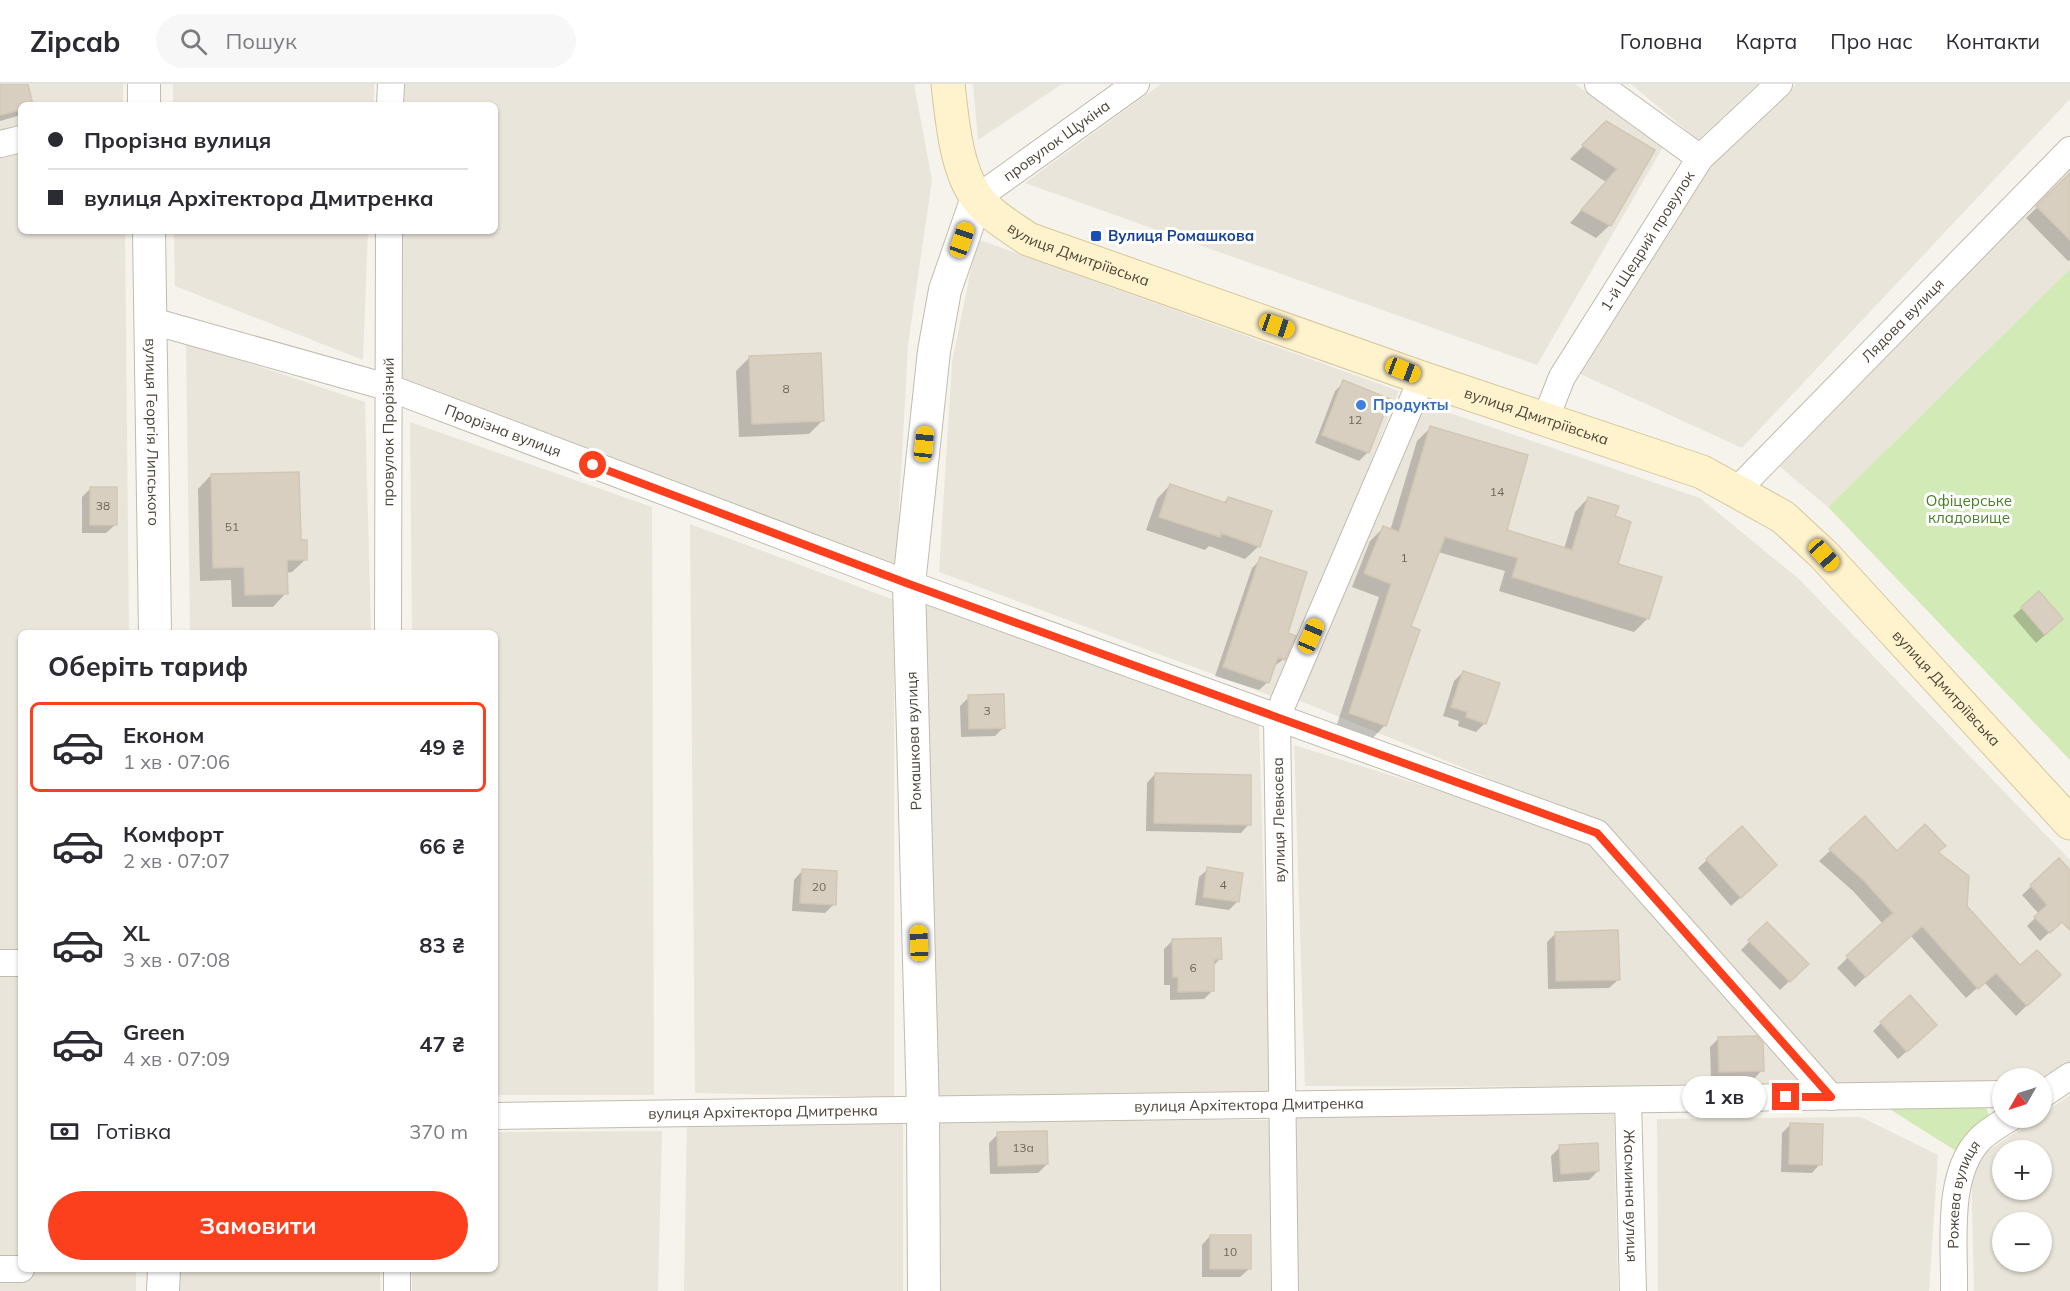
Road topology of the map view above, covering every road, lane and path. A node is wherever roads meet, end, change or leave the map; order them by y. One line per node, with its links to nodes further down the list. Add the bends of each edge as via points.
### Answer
1 (144, 84): 7 (street)
2 (391, 84): 8 (street)
3 (948, 84): 13 (main road, вулиця Дмитріївська, via 953,128)
4 (1136, 84): 13 (street, провулок Щукіна)
5 (1598, 84): 12 (street)
6 (1779, 84): 12 (street, 1-й Щедрий провулок)
7 (144, 102)
8 (390, 102)
9 (18, 140): 10 (street)
10 (0, 144)
11 (2070, 150): 20 (street, Лядова вулиця)
12 (1700, 158): 19 (street, 1-й Щедрий провулок, via 1562,377)
13 (977, 198): 17 (main road, вулиця Дмитріївська, via 997,218 1028,239); 21 (street, Ромашкова вулиця, via 945,290 934,351)
14 (149, 234): 16 (street, вулиця Георгія Липського)
15 (389, 234): 18 (street, провулок Прорізний)
16 (152, 321): 18 (street, Прорізна вулиця); 22 (street, вулиця Георгія Липського)
17 (1422, 378): 19 (main road, вулиця Дмитріївська); 24 (street, вулиця Левкоєва)
18 (387, 387): 21 (street, Прорізна вулиця); 23 (street, провулок Прорізний)
19 (1545, 420): 20 (main road, вулиця Дмитріївська, via 1702,472)
20 (1735, 492): 25 (main road, вулиця Дмитріївська, via 1783,517 1824,555)
21 (909, 584): 24 (street, Прорізна вулиця); 34 (street, Ромашкова вулиця)
22 (154, 630)
23 (388, 630)
24 (1277, 717): 31 (street, Прорізна вулиця, via 1597,833); 33 (street, вулиця Левкоєва)
25 (2070, 823)
26 (0, 963): 27 (street)
27 (18, 963)
28 (2070, 1076): 29 (street)
29 (2052, 1088)
30 (1992, 1094): 31 (street, вулиця Архітектора Дмитренка)
31 (1831, 1097): 32 (street, вулиця Архітектора Дмитренка)
32 (1628, 1100): 33 (street, вулиця Архітектора Дмитренка); 45 (street, Жасминна вулиця)
33 (1284, 1104): 34 (street, вулиця Архітектора Дмитренка); 44 (street, вулиця Левкоєва)
34 (923, 1110): 35 (street, вулиця Архітектора Дмитренка); 43 (street, Ромашкова вулиця)
35 (498, 1116)
36 (1995, 1128): 46 (street, Рожева вулиця, via 1980,1138 1959,1175)
37 (0, 1269): 38 (street)
38 (18, 1269)
39 (164, 1272): 41 (street)
40 (397, 1272): 42 (street)
41 (164, 1291)
42 (397, 1291)
43 (924, 1291)
44 (1285, 1291)
45 (1633, 1291)
46 (1954, 1291)

